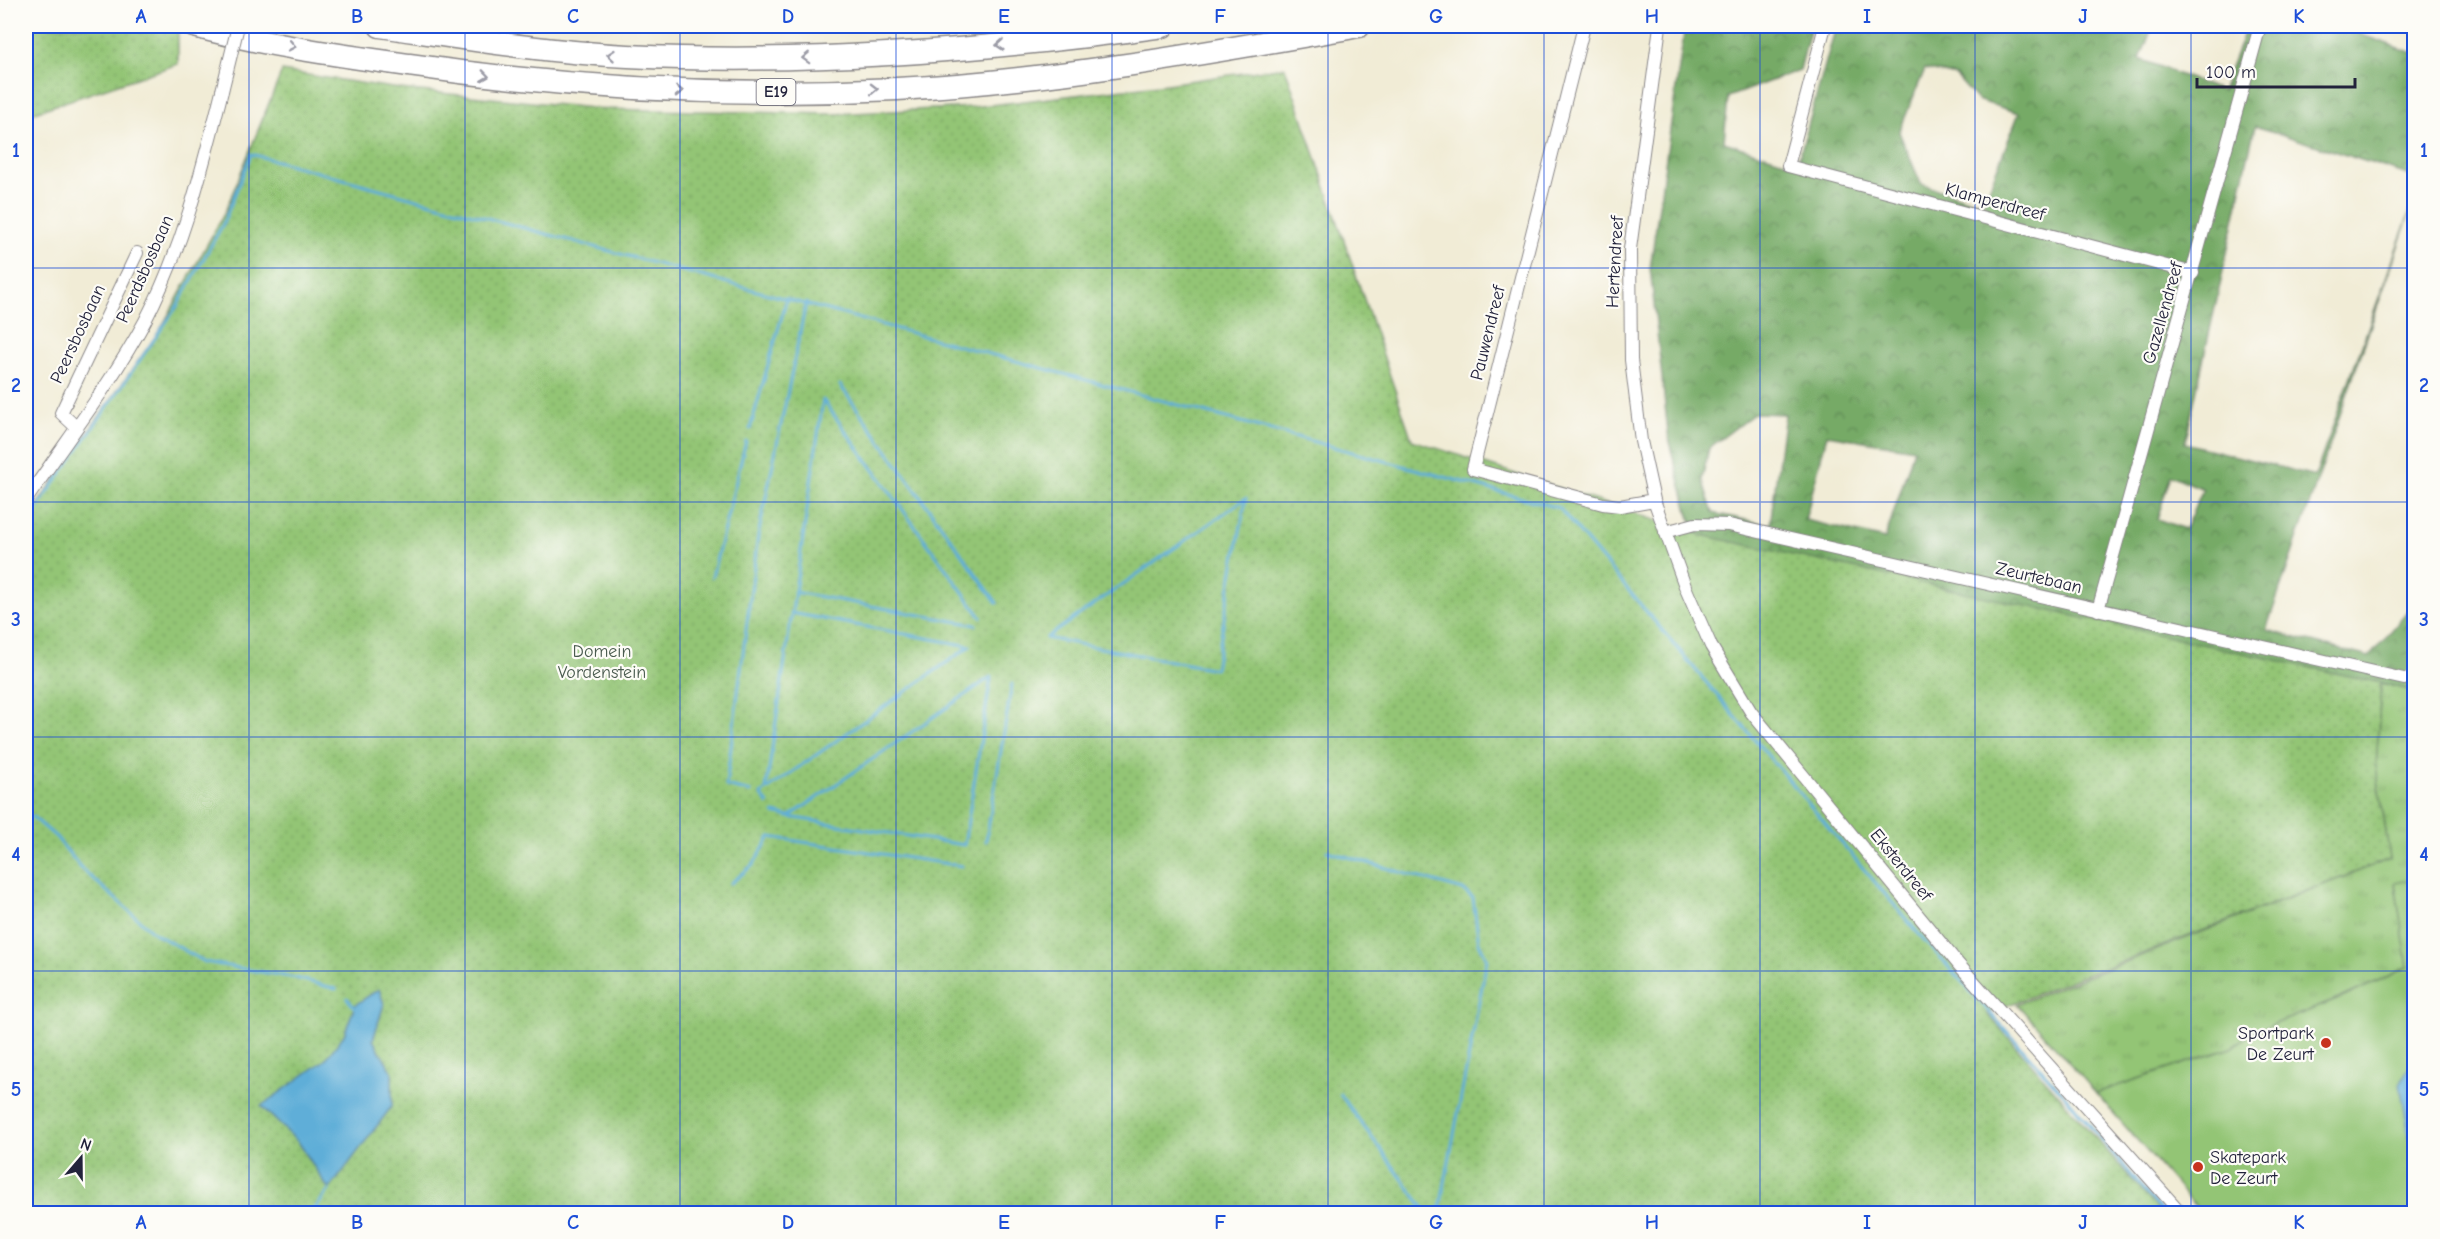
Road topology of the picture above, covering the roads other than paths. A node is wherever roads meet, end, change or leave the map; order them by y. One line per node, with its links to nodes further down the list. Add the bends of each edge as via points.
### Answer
1 (194, 26): 5 (highway, E19, one-way to 5, via 356,58 491,77 622,90 759,92 899,89 1068,72 1221,51)
2 (238, 26): 12 (street, Peerdsbosbaan, bridge, via 199,184 175,254 145,321)
3 (380, 26): 4 (highway, E19, one-way to 3, via 900,55 757,59 626,56 496,44)
4 (1162, 26)
5 (1359, 26)
6 (1584, 26): 14 (street, Pauwendreef, via 1473,469 1603,504 1620,506)
7 (1660, 26): 14 (street, Hertendreef, via 1630,249 1631,360 1641,441)
8 (1825, 26): 11 (street, Klamperdreef, via 1788,166)
9 (2260, 26): 11 (street, Gazellendreef)
10 (137, 253): 12 (street, Peersbosbaan, via 61,413)
11 (2193, 273): 16 (street, Gazellendreef)
12 (76, 427): 13 (street, Peerdsbosbaan)
13 (26, 500)
14 (1654, 500): 15 (street, Eksterdreef)
15 (1665, 532): 16 (street, Zeurtebaan, via 1695,524 1729,525); 18 (street, Eksterdreef, via 1711,646 1751,712 1959,965)
16 (2098, 610): 17 (street, Zeurtebaan)
17 (2404, 679)
18 (2182, 1214)

